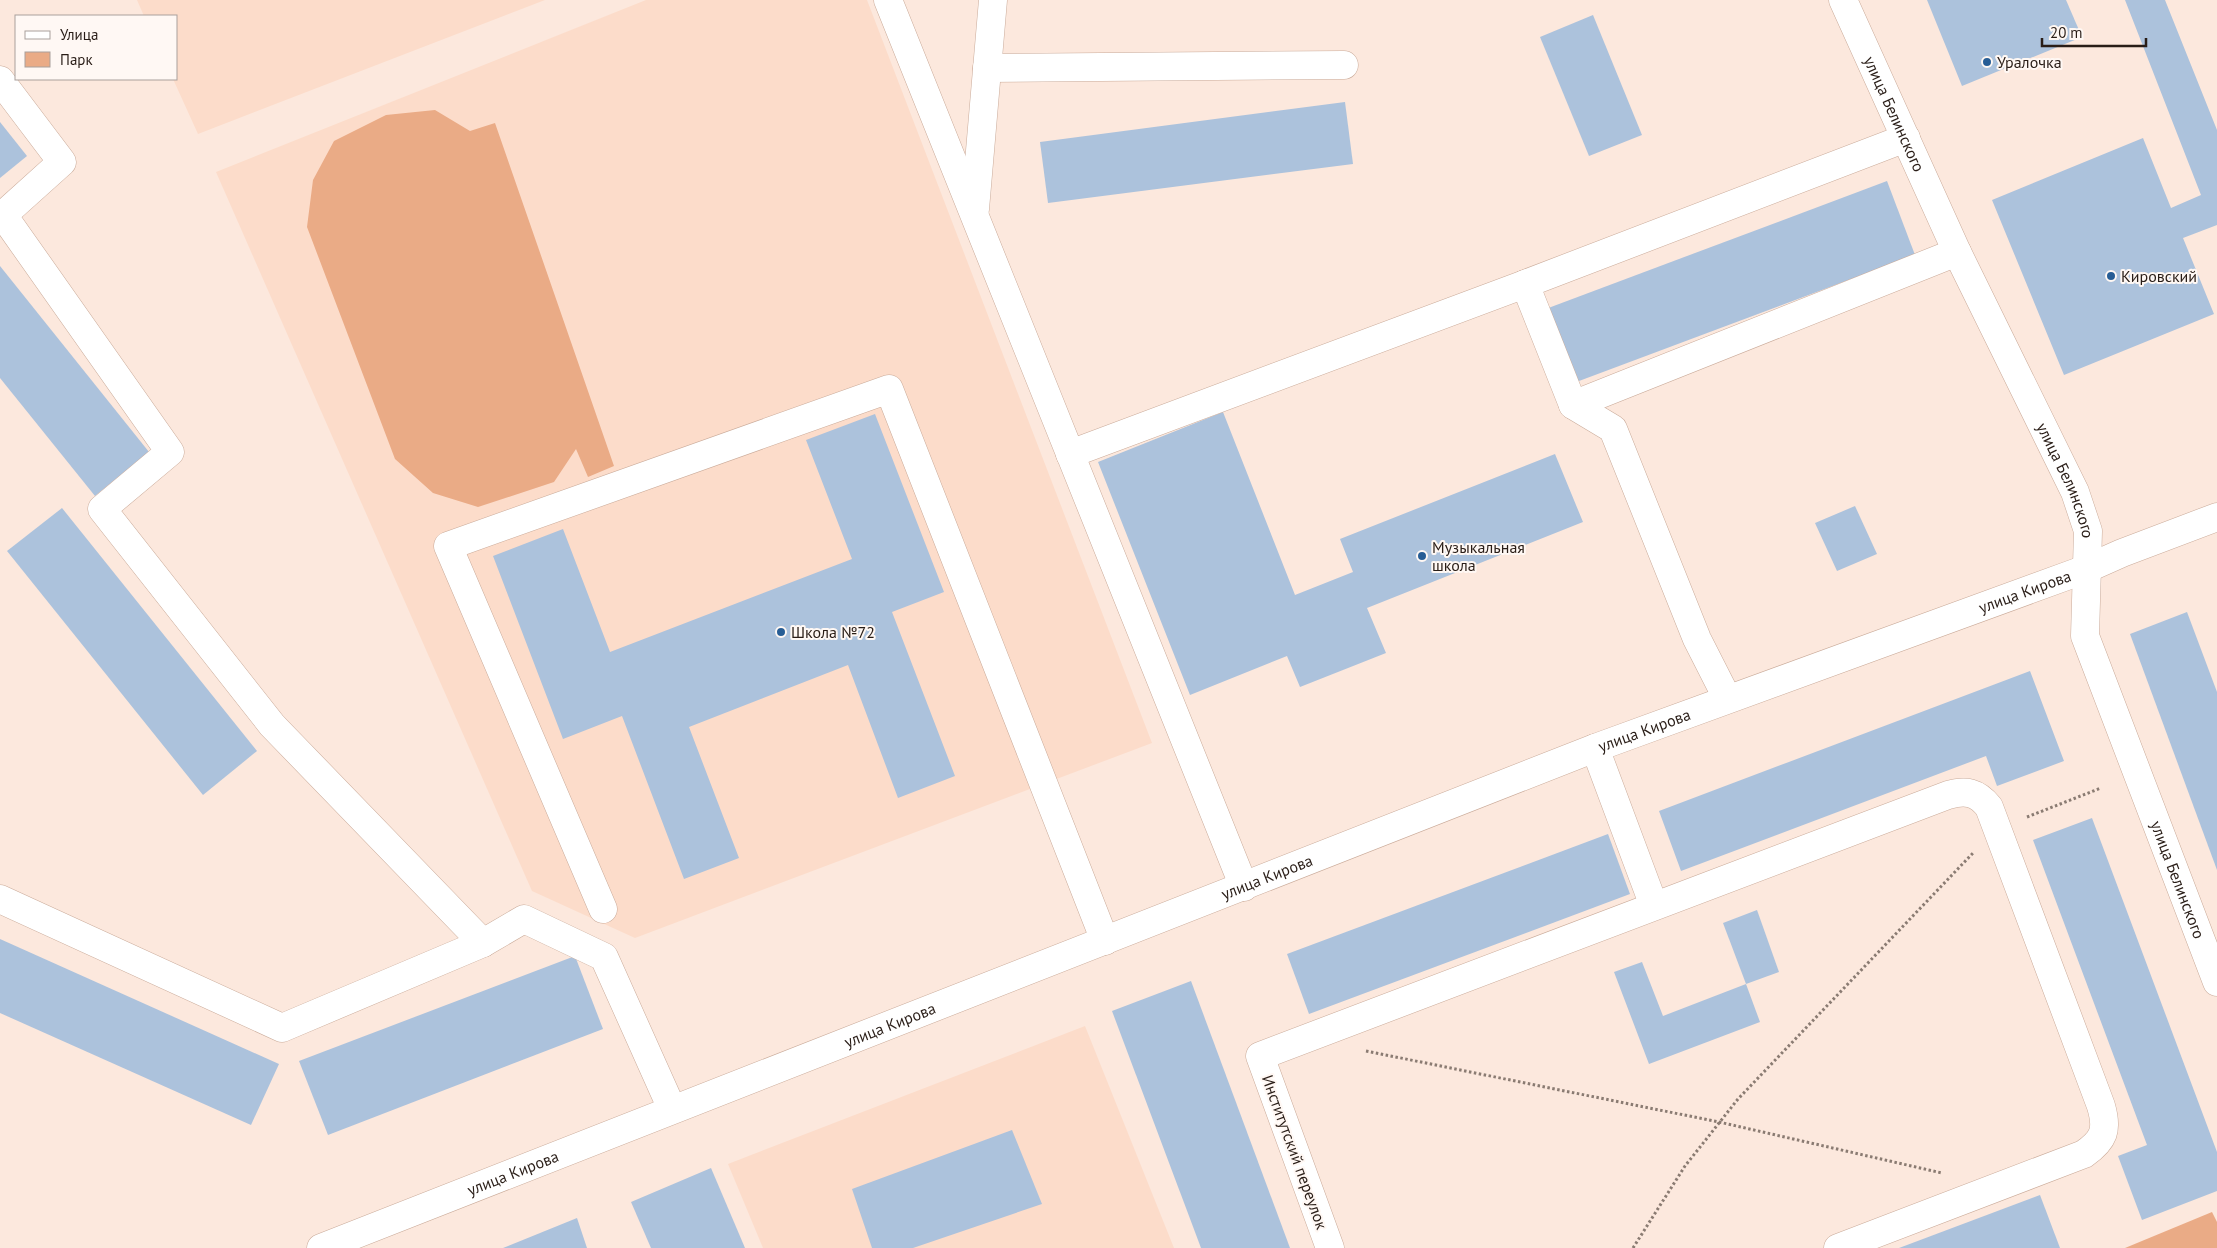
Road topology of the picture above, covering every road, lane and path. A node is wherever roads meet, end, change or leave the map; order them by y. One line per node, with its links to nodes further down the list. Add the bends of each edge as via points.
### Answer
1 (888, 0): 8 (street)
2 (994, 0): 5 (street)
3 (1844, 0): 7 (street, улица Белинского)
4 (1344, 65): 5 (street)
5 (988, 68): 8 (street)
6 (0, 80): 24 (street, via 62,162 3,215 170,452 102,509 272,725)
7 (1906, 138): 9 (street, улица Белинского); 10 (street)
8 (974, 215): 12 (street)
9 (1957, 252): 11 (street); 14 (street, улица Белинского, via 2075,492 2088,531)
10 (1525, 284): 11 (street); 12 (street)
11 (1573, 405): 15 (street, via 1613,429 1697,639)
12 (1070, 454): 19 (street)
13 (2217, 516): 14 (street, улица Кирова)
14 (2086, 569): 15 (street, улица Кирова); 25 (street, улица Белинского, via 2085,636)
15 (1727, 698): 16 (street, улица Кирова)
16 (1594, 748): 19 (street, улица Кирова); 21 (street)
17 (2101, 788): 18 (path)
18 (1997, 830): 21 (street, via 1989,807 1982,798 1962,791); 28 (path); 33 (street, via 2101,1106 2104,1133 2097,1145 2084,1154)
19 (1244, 888): 23 (street, улица Кирова)
20 (0, 899): 24 (street, via 282,1028)
21 (1654, 906): 31 (street, Институтский переулок, via 1260,1056)
22 (603, 909): 23 (street, via 448,546 889,389)
23 (1105, 941): 27 (street, улица Кирова)
24 (484, 943): 27 (street, via 524,919 604,957)
25 (2217, 982)
26 (1362, 1051): 28 (path)
27 (672, 1109): 30 (street, улица Кирова)
28 (1719, 1122): 29 (path); 32 (path, via 1674,1183)
29 (1952, 1175)
30 (321, 1248)
31 (1330, 1248)
32 (1633, 1248)
33 (1838, 1248)

